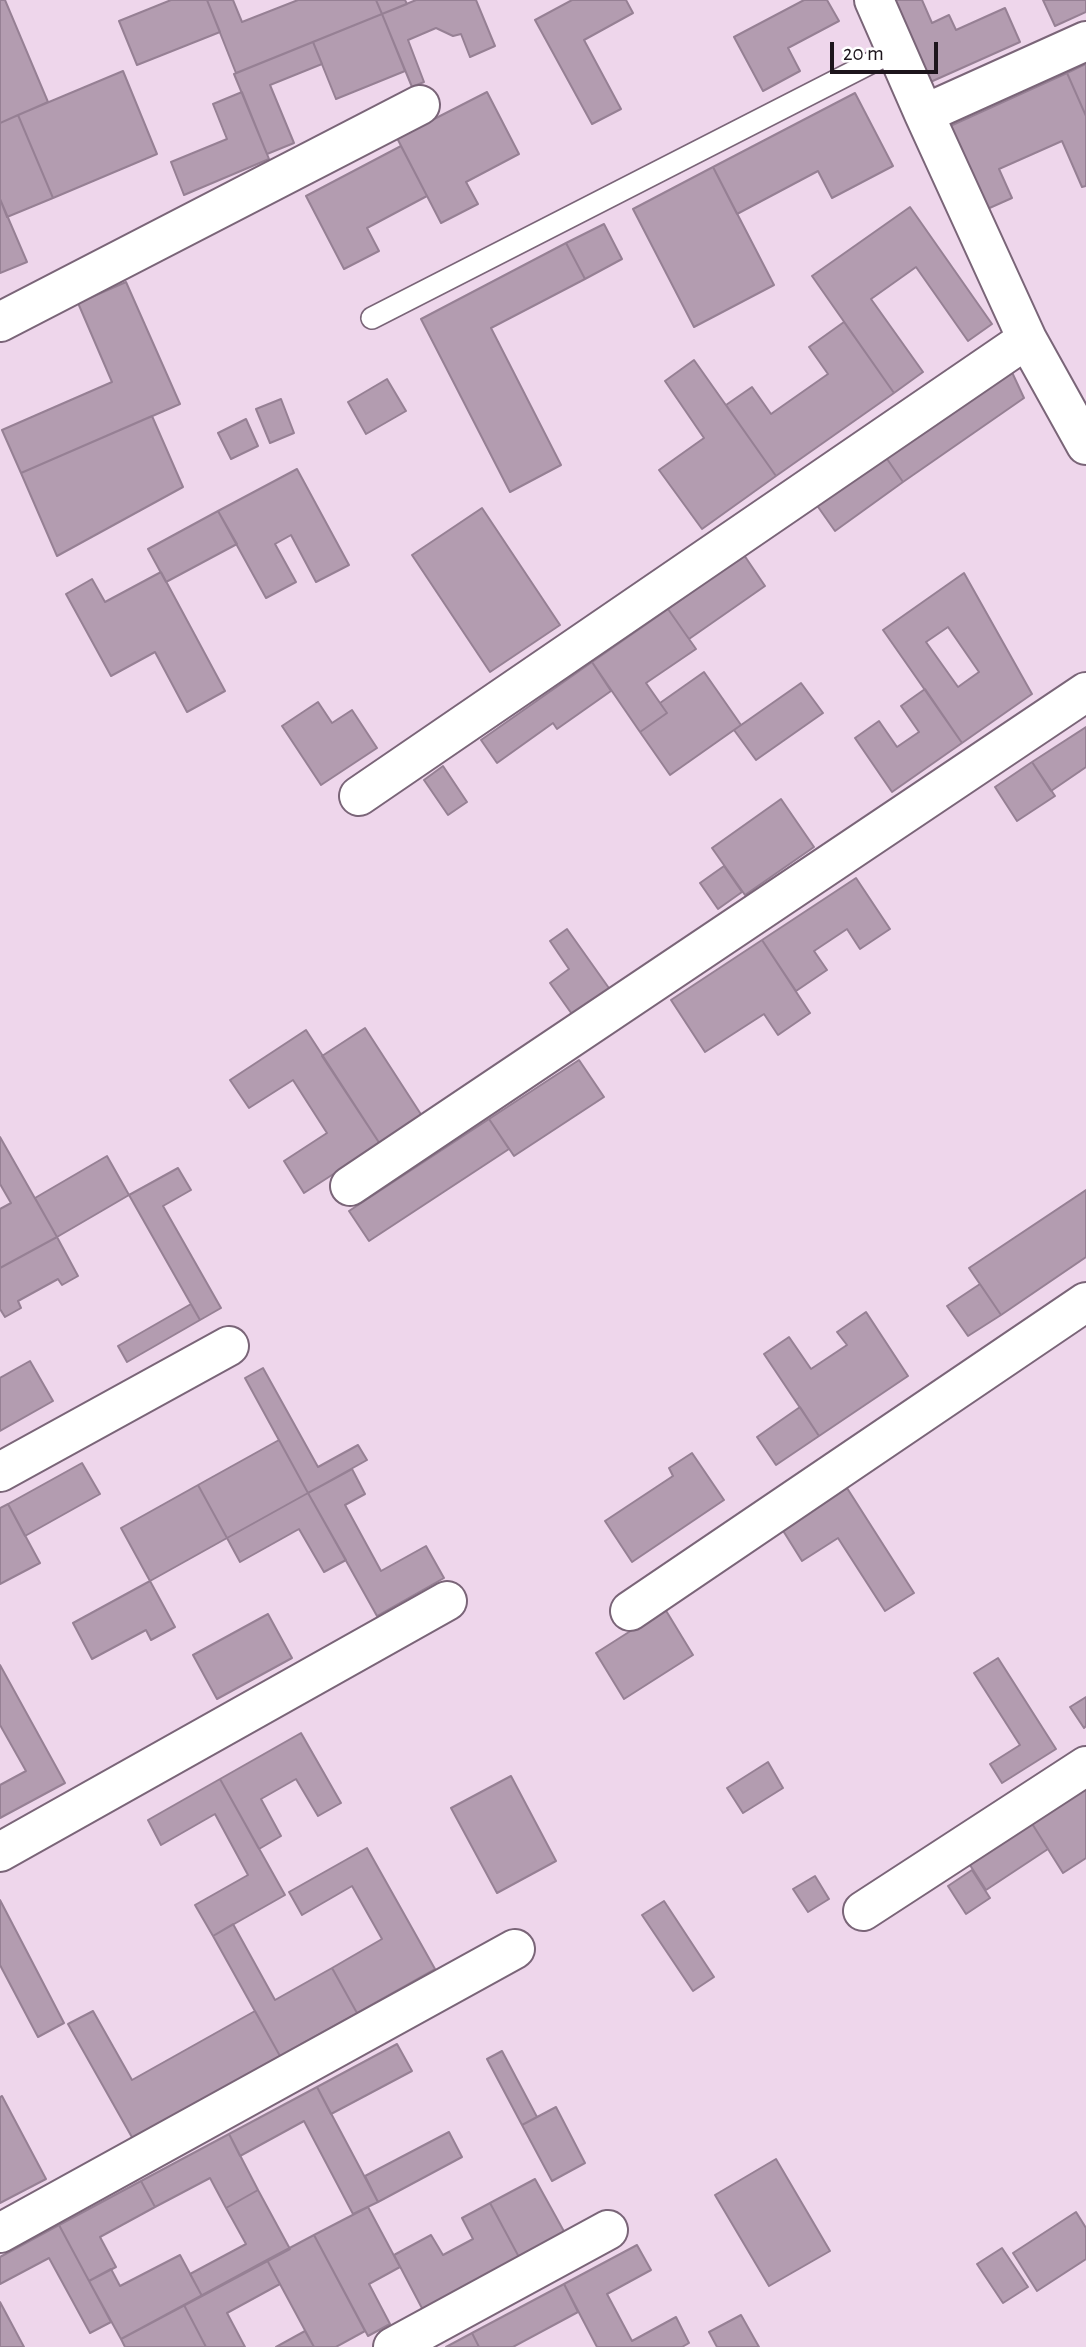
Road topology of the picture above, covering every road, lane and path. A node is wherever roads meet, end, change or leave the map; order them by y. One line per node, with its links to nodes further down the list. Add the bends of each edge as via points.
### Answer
1 (874, 0): 3 (street)
2 (1086, 41): 5 (street)
3 (896, 50): 5 (street); 6 (lane)
4 (420, 105): 7 (street)
5 (924, 114): 8 (street)
6 (372, 318)
7 (0, 322)
8 (1027, 339): 9 (street); 11 (street)
9 (1086, 445)
10 (1086, 692): 12 (street)
11 (359, 796)
12 (350, 1186)
13 (1086, 1302): 17 (street)
14 (229, 1346): 15 (street)
15 (0, 1472)
16 (447, 1601): 19 (street)
17 (630, 1611)
18 (1086, 1766): 20 (street)
19 (0, 1852)
20 (863, 1911)
21 (515, 1949): 23 (street)
22 (608, 2230): 24 (street)
23 (0, 2233)
24 (393, 2347)

